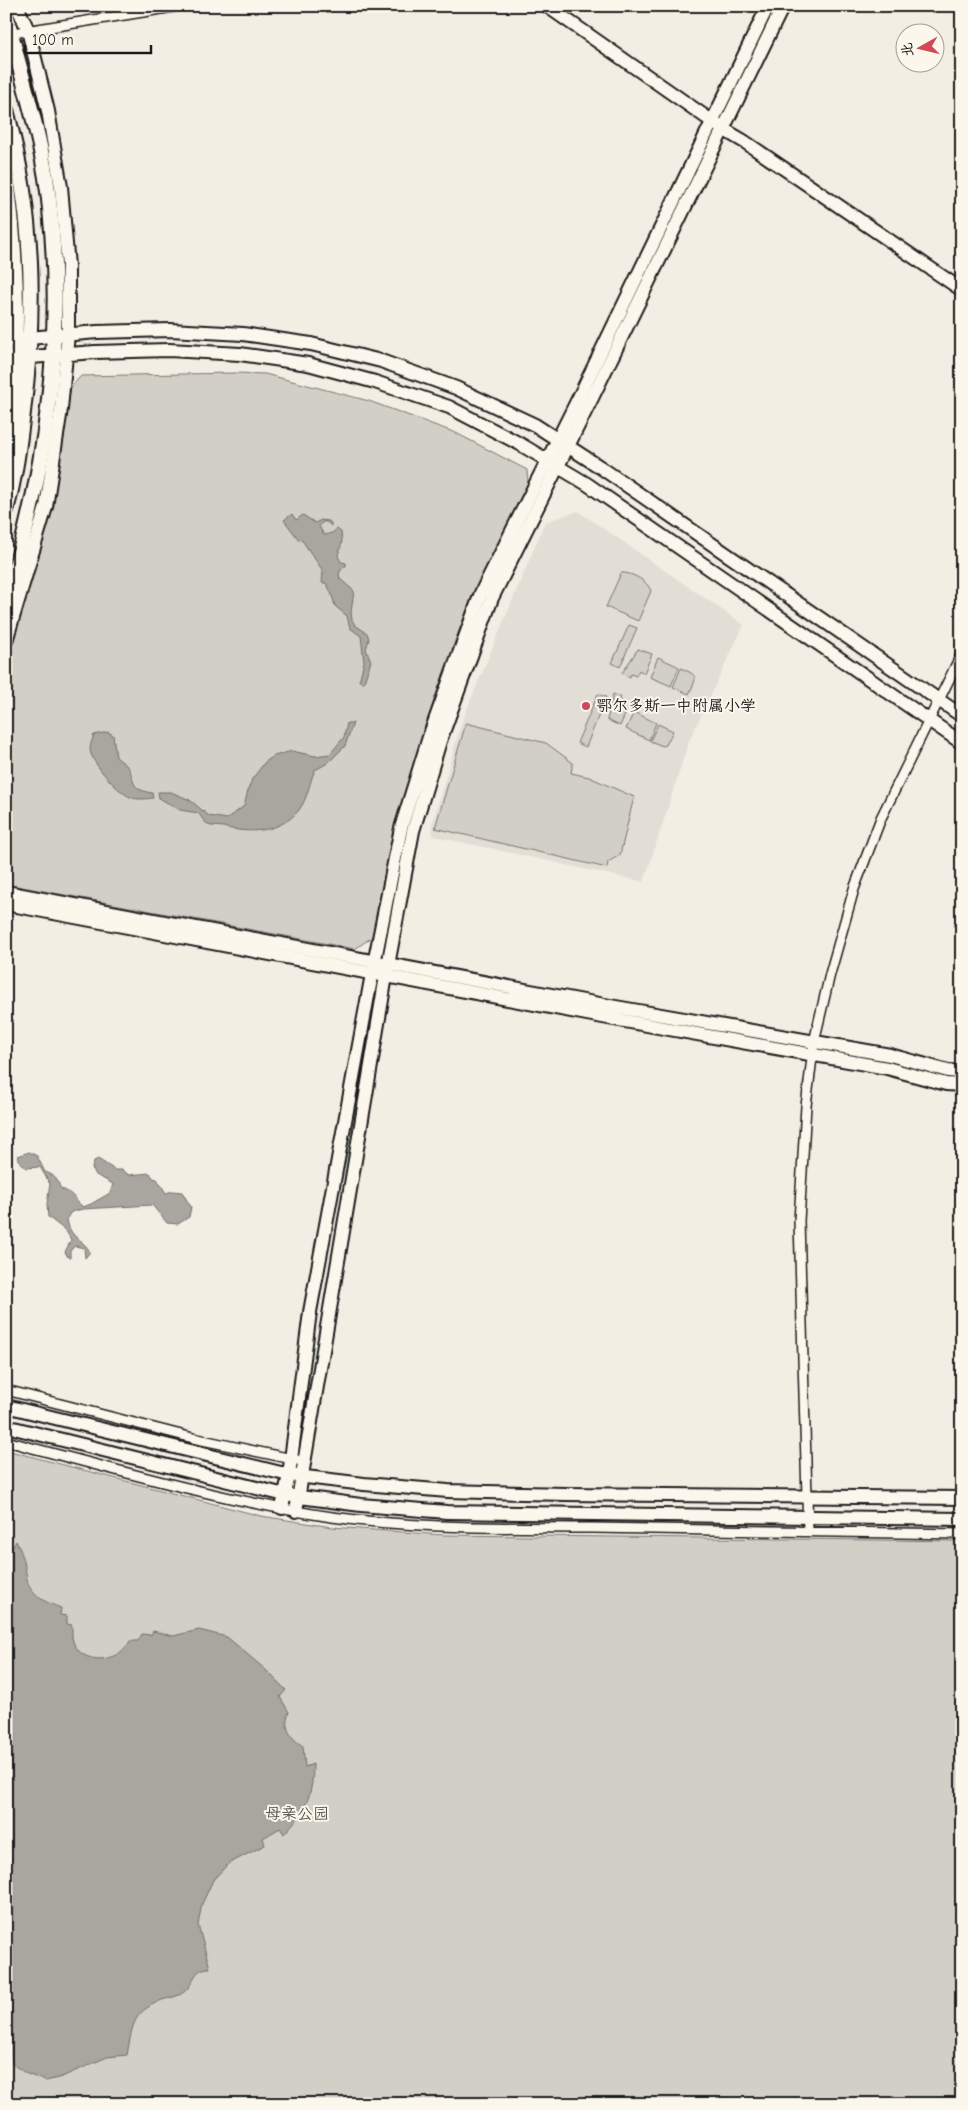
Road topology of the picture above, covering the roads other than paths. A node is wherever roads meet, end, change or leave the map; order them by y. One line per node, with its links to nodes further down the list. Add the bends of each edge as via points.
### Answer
1 (17, 6): 7 (street)
2 (180, 6): 7 (street)
3 (547, 6): 10 (street)
4 (768, 6): 10 (street)
5 (783, 6): 10 (street)
6 (6, 13): 8 (main road)
7 (28, 30): 8 (street); 13 (street, via 48,111 61,186 68,266)
8 (8, 34): 13 (main road, via 39,139 50,208)
9 (6, 110): 14 (main road, via 27,211 31,308)
10 (718, 125): 12 (street); 17 (street)
11 (6, 165): 14 (street, via 14,218)
12 (962, 290)
13 (61, 335): 14 (street); 15 (main road); 17 (street, via 170,330 243,334 311,344 381,360 456,388 535,425)
14 (17, 339): 16 (main road)
15 (60, 355): 16 (street); 19 (street, via 169,350 240,354 308,364 376,382 449,407); 21 (main road, via 50,391 28,519); 22 (street, via 61,409 46,506)
16 (16, 358): 18 (street, via 12,418); 20 (main road, via 19,450)
17 (563, 443): 19 (street); 24 (street)
18 (6, 449)
19 (553, 464): 26 (street, via 587,484); 30 (street, via 481,593 429,737 401,828); 31 (street, via 492,598 440,741 413,831)
20 (6, 510)
21 (6, 598)
22 (6, 641)
23 (962, 653): 24 (street)
24 (939, 700): 25 (street); 26 (street)
25 (962, 716)
26 (929, 720): 27 (street); 32 (street, via 881,818 854,889 830,974)
27 (962, 743)
28 (6, 892): 30 (street)
29 (6, 904): 30 (street)
30 (373, 967): 31 (street); 39 (street, via 310,1312)
31 (388, 970): 32 (street); 40 (street)
32 (814, 1048): 33 (street, via 890,1055); 34 (street, via 946,1084); 44 (street, via 806,1106 799,1221)
33 (962, 1072)
34 (962, 1085)
35 (6, 1390): 39 (street, via 193,1438)
36 (6, 1406): 41 (street)
37 (6, 1426): 43 (street)
38 (6, 1442): 47 (street)
39 (291, 1459): 40 (street); 41 (street)
40 (304, 1461): 42 (street)
41 (288, 1475): 42 (street); 43 (street)
42 (302, 1477): 44 (street, via 448,1492); 45 (street)
43 (285, 1495): 45 (street); 47 (street)
44 (806, 1496): 46 (street); 49 (street)
45 (298, 1498): 48 (street); 49 (street, via 447,1512)
46 (962, 1498)
47 (282, 1508): 48 (street)
48 (296, 1511): 51 (street, via 370,1521 465,1528)
49 (807, 1517): 50 (street); 51 (street)
50 (962, 1519)
51 (808, 1531): 52 (street)
52 (962, 1534)

